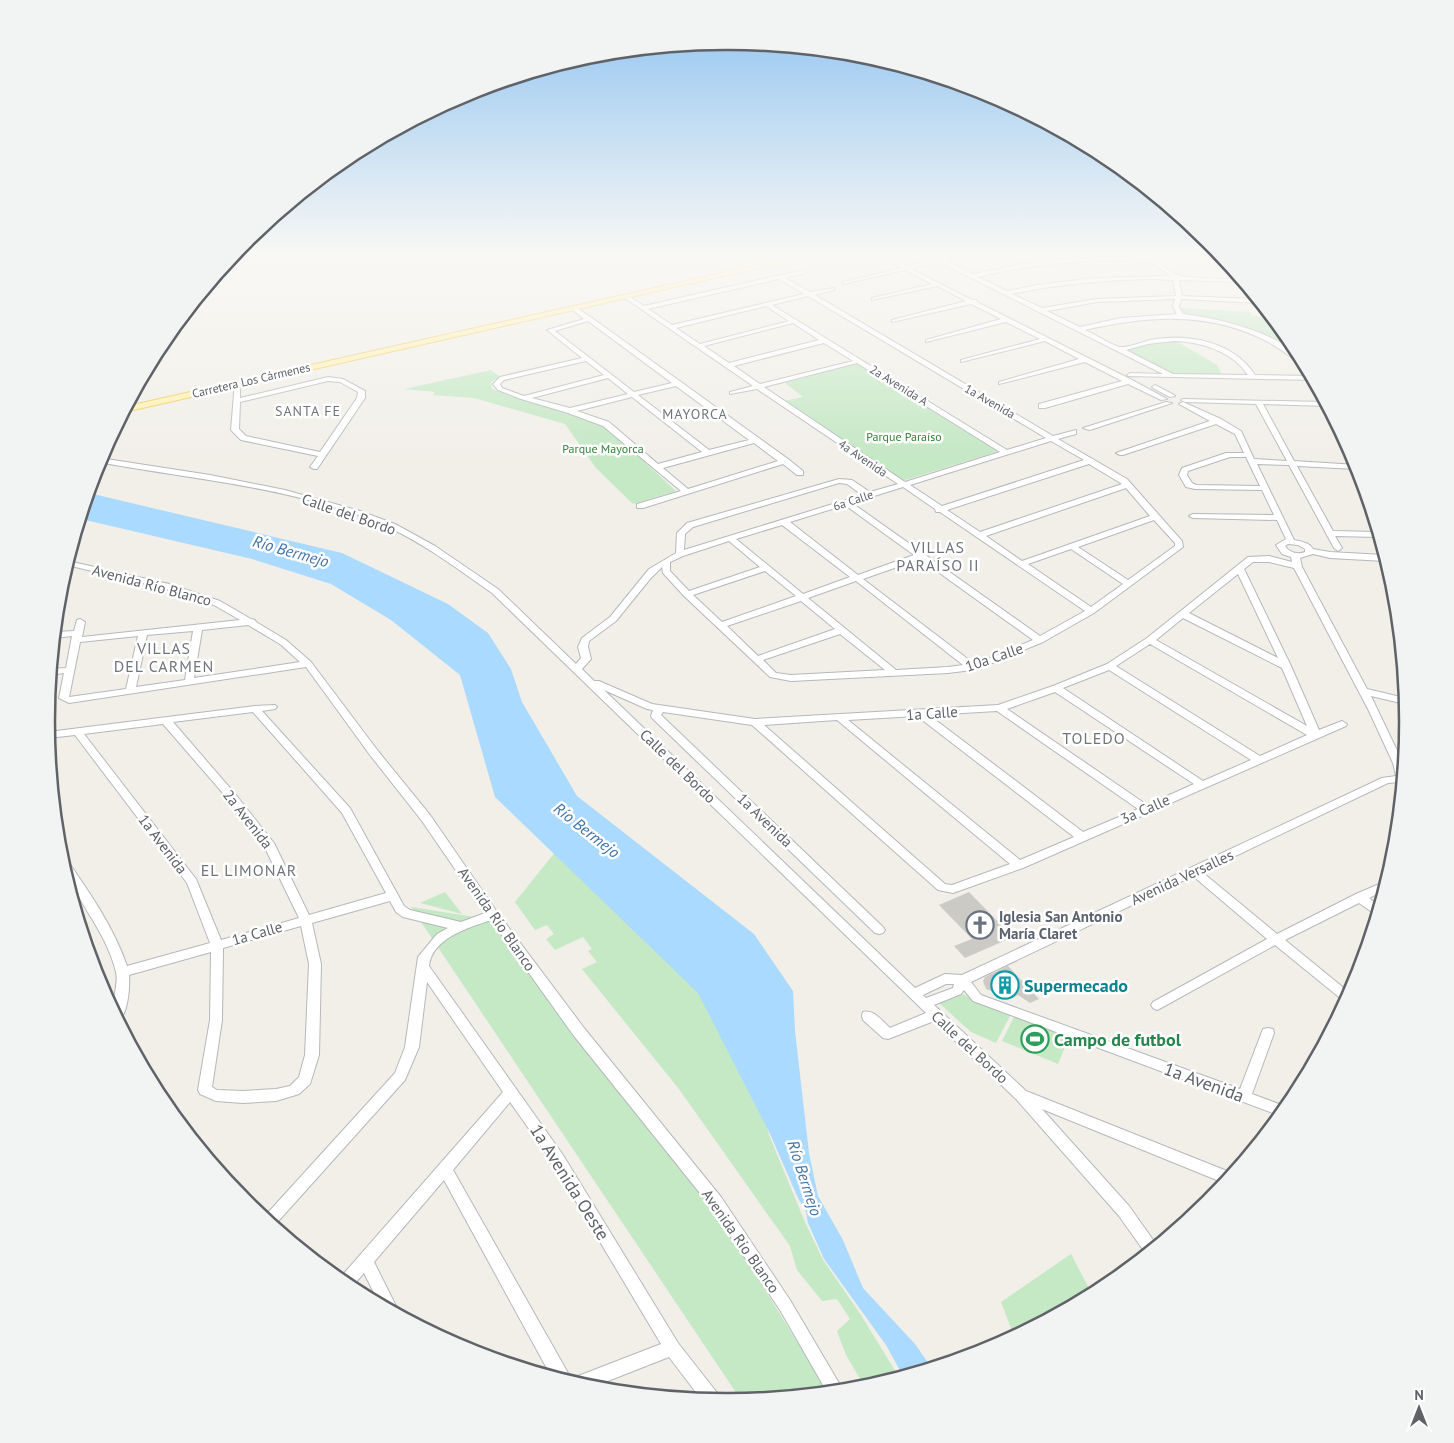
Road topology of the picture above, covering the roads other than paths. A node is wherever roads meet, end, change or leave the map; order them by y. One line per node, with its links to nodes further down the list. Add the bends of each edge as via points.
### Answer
1 (514, 321): 35 (main road, Carretera Los Cármenes)
2 (581, 321): 25 (street, via 550,330)
3 (593, 321): 36 (street)
4 (662, 321): 15 (street, 4a Avenida)
5 (694, 321): 15 (street)
6 (794, 321): 21 (street)
7 (795, 321): 19 (street, 2a Avenida A)
8 (856, 321): 54 (street, 1a Avenida)
9 (1002, 321): 20 (street)
10 (1010, 321): 18 (street)
11 (1023, 321): 17 (street)
12 (1065, 321): 16 (street)
13 (1114, 321): 16 (street)
14 (1218, 321): 23 (street, via 1275,344)
15 (670, 327): 21 (street, 4a Avenida)
16 (1080, 329): 22 (street)
17 (1054, 337): 18 (street); 24 (street)
18 (1045, 339): 26 (street); 28 (street)
19 (826, 340): 27 (street, 2a Avenida A); 29 (street)
20 (928, 341)
21 (698, 346): 29 (street, 4a Avenida)
22 (1121, 349): 30 (street); 32 (street, via 1156,341 1199,340 1243,362)
23 (1288, 353)
24 (1094, 357): 26 (street); 33 (street)
25 (587, 359): 31 (street); 42 (street, via 499,380 496,384)
26 (1085, 359): 33 (street); 37 (street)
27 (859, 361): 38 (street); 56 (street, 2a Avenida A)
28 (963, 361)
29 (727, 366): 38 (street, 4a Avenida)
30 (1171, 375): 32 (street); 33 (street)
31 (609, 376): 40 (street); 42 (street)
32 (1253, 377): 34 (street)
33 (1129, 378): 41 (street, via 1137,378); 44 (street); 48 (street)
34 (1304, 378)
35 (237, 383): 43 (street); 49 (main road, Carretera Los Cármenes)
36 (678, 383): 40 (street); 55 (street)
37 (1001, 383)
38 (758, 387): 39 (street); 69 (street, 4a Avenida)
39 (732, 393)
40 (632, 395): 50 (street); 57 (street)
41 (1172, 396): 44 (street); 45 (street)
42 (523, 398): 50 (street)
43 (236, 401): 59 (street, via 235,430 244,438); 59 (street, via 334,379 362,391)
44 (1165, 401): 45 (street); 52 (street)
45 (1184, 402): 46 (street); 51 (street)
46 (1259, 403): 47 (street); 64 (street)
47 (1318, 404)
48 (1042, 406)
49 (134, 407)
50 (571, 410): 66 (street, via 606,424)
51 (1218, 421): 58 (street); 61 (street, via 1238,433)
52 (1087, 428)
53 (1073, 432): 54 (street, 6a Calle)
54 (1053, 438): 56 (street, 6a Calle); 60 (street, 1a Avenida)
55 (756, 440): 57 (street); 63 (street)
56 (1005, 452): 69 (street, 6a Calle)
57 (708, 453): 66 (street)
58 (1120, 453)
59 (322, 455): 65 (street)
60 (1090, 461): 70 (street, 1a Avenida); 76 (street)
61 (1252, 461): 64 (street); 71 (street); 71 (street, via 1229,456 1185,470 1183,475 1189,485 1195,487)
62 (109, 462): 121 (street, Calle del Bordo, via 276,491 393,527 444,555 495,591)
63 (785, 462): 68 (street); 72 (street)
64 (1292, 465): 67 (street); 81 (street)
65 (314, 467)
66 (656, 467): 72 (street)
67 (1348, 468)
68 (800, 473)
69 (901, 484): 73 (street, 6a Calle); 76 (street, 4a Avenida)
70 (1127, 485): 78 (street, 1a Avenida); 83 (street)
71 (1264, 488): 79 (street)
72 (687, 492): 75 (street)
73 (868, 495): 74 (street, 6a Calle); 90 (street, via 849,482 839,481 690,525 681,533)
74 (845, 502): 80 (street, 6a Calle); 91 (street)
75 (640, 506)
76 (939, 510): 83 (street, 4a Avenida)
77 (1193, 516): 79 (street)
78 (1154, 517): 86 (street); 87 (street, 1a Avenida, via 1176,538)
79 (1279, 518): 85 (street)
80 (784, 522): 84 (street, 6a Calle); 100 (street)
81 (1331, 532): 82 (street); 88 (street)
82 (1372, 535)
83 (978, 536): 96 (street, 4a Avenida)
84 (730, 538): 90 (street, 6a Calle); 98 (street)
85 (1291, 541): 89 (street, via 1306,545); 92 (street, via 1282,543 1280,547)
86 (1072, 546): 96 (street); 101 (street)
87 (1179, 547): 101 (street, 10a Calle)
88 (1338, 548)
89 (1310, 551): 92 (street); 93 (street)
90 (680, 554): 94 (street, 6a Calle)
91 (920, 556): 100 (street); 114 (street)
92 (1295, 556): 97 (street)
93 (1378, 557)
94 (666, 563): 102 (street, via 666,571); 121 (street, 6a Calle, via 650,572 622,610 600,632 585,640 586,659)
95 (74, 564): 107 (street, Avenida Río Blanco, via 166,586 218,603)
96 (1021, 564): 104 (street, 4a Avenida)
97 (1298, 566): 99 (street, 1a Calle, via 1256,558); 129 (street)
98 (767, 568): 102 (street); 103 (street)
99 (1240, 569): 105 (street, 1a Calle); 119 (street)
100 (857, 578): 103 (street); 120 (street)
101 (1128, 583): 104 (street, 10a Calle)
102 (687, 594): 108 (street)
103 (802, 597): 108 (street); 110 (street)
104 (1091, 610): 114 (street, 10a Calle)
105 (1183, 614): 115 (street, 1a Calle); 119 (street)
106 (80, 622): 113 (street)
107 (252, 622): 109 (street); 117 (street, Avenida Río Blanco, via 283,642)
108 (722, 625): 116 (street)
109 (198, 627): 111 (street); 126 (street)
110 (842, 630): 116 (street); 124 (street)
111 (143, 633): 113 (street); 128 (street)
112 (61, 636): 113 (street)
113 (77, 637): 122 (street)
114 (1040, 640): 120 (street, 10a Calle)
115 (1150, 640): 118 (street, 1a Calle); 142 (street)
116 (757, 659): 124 (street, 10a Calle, via 780,678)
117 (308, 664): 126 (street); 156 (street, Avenida Río Blanco, via 426,818)
118 (1110, 666): 127 (street, 1a Calle); 143 (street)
119 (1286, 666): 142 (street)
120 (972, 667): 124 (street, 10a Calle)
121 (577, 668): 125 (street, Calle del Bordo)
122 (69, 670): 123 (street); 128 (street, via 64,698 68,700)
123 (58, 671)
124 (894, 673)
125 (590, 681): 134 (street, 1a Calle); 166 (street, Calle del Bordo)
126 (190, 682): 128 (street)
127 (1056, 688): 132 (street, 1a Calle); 146 (street)
128 (130, 691)
129 (1364, 692): 130 (street); 144 (street)
130 (1398, 699)
131 (272, 707): 133 (street)
132 (999, 708): 135 (street, 1a Calle); 147 (street)
133 (255, 709): 137 (street); 153 (street, via 346,811)
134 (659, 709): 138 (street, 1a Calle); 159 (street, 1a Avenida, via 656,716)
135 (921, 714): 136 (street, 1a Calle); 148 (street)
136 (839, 717): 138 (street, 1a Calle); 149 (street)
137 (165, 720): 140 (street); 157 (street, 2a Avenida, via 270,846)
138 (755, 722): 149 (street, 3a Calle, via 947,889 953,890)
139 (1342, 724): 142 (street, 3a Calle)
140 (78, 732): 141 (street); 161 (street, 1a Avenida, via 192,882)
141 (56, 734)
142 (1316, 736): 143 (street, 3a Calle)
143 (1259, 760): 146 (street, 3a Calle)
144 (1397, 761)
145 (1396, 779): 150 (street, Avenida Versalles, via 1386,780)
146 (1201, 784): 147 (street, 3a Calle)
147 (1145, 809): 148 (street, 3a Calle)
148 (1082, 837): 149 (street, 3a Calle)
149 (1019, 864)
150 (1195, 872): 160 (street); 164 (street, Avenida Versalles)
151 (75, 883): 163 (street, via 104,930)
152 (1377, 889): 154 (street)
153 (391, 896): 157 (street, 1a Calle); 158 (street, via 407,914)
154 (1360, 898): 155 (street); 160 (street)
155 (1372, 907)
156 (493, 915): 158 (street); 188 (street, Avenida Río Blanco, via 579,1032 716,1202 785,1304)
157 (306, 920): 161 (street, 1a Calle); 173 (street, 2a Avenida, via 315,964 312,1055 306,1080 294,1090 276,1095 243,1097 216,1095)
158 (461, 926): 162 (street, via 441,937 424,957)
159 (879, 930)
160 (1277, 939): 165 (street); 168 (street)
161 (217, 944): 163 (street, 1a Calle); 173 (street, 1a Avenida, via 216,1020)
162 (423, 967): 174 (street, 1a Avenida Oeste); 180 (street, via 412,1047 400,1076)
163 (123, 972): 169 (street)
164 (963, 980): 166 (street, Avenida Versalles, via 945,979); 167 (street, Avenida Versalles, via 956,991); 176 (street, 1a Avenida, via 977,998)
165 (1340, 993)
166 (914, 994): 167 (street, Calle del Bordo)
167 (924, 1004): 170 (street, Calle del Bordo)
168 (1157, 1004)
169 (119, 1005)
170 (935, 1014): 171 (street, via 888,1034); 175 (street, Calle del Bordo)
171 (868, 1016)
172 (1268, 1033): 176 (street)
173 (205, 1090)
174 (510, 1092): 178 (street); 185 (street, 1a Avenida Oeste, via 558,1159)
175 (1021, 1095): 179 (street); 181 (street, Calle del Bordo, via 1124,1211)
176 (1244, 1097): 177 (street, 1a Avenida)
177 (1275, 1108)
178 (444, 1169): 182 (street); 186 (street)
179 (1221, 1175)
180 (273, 1216)
181 (1148, 1244)
182 (366, 1262): 183 (street); 184 (street)
183 (351, 1278)
184 (385, 1299)
185 (672, 1348): 187 (street); 189 (street, 1a Avenida Oeste)
186 (558, 1371)
187 (592, 1379)
188 (832, 1384)
189 (706, 1393)

